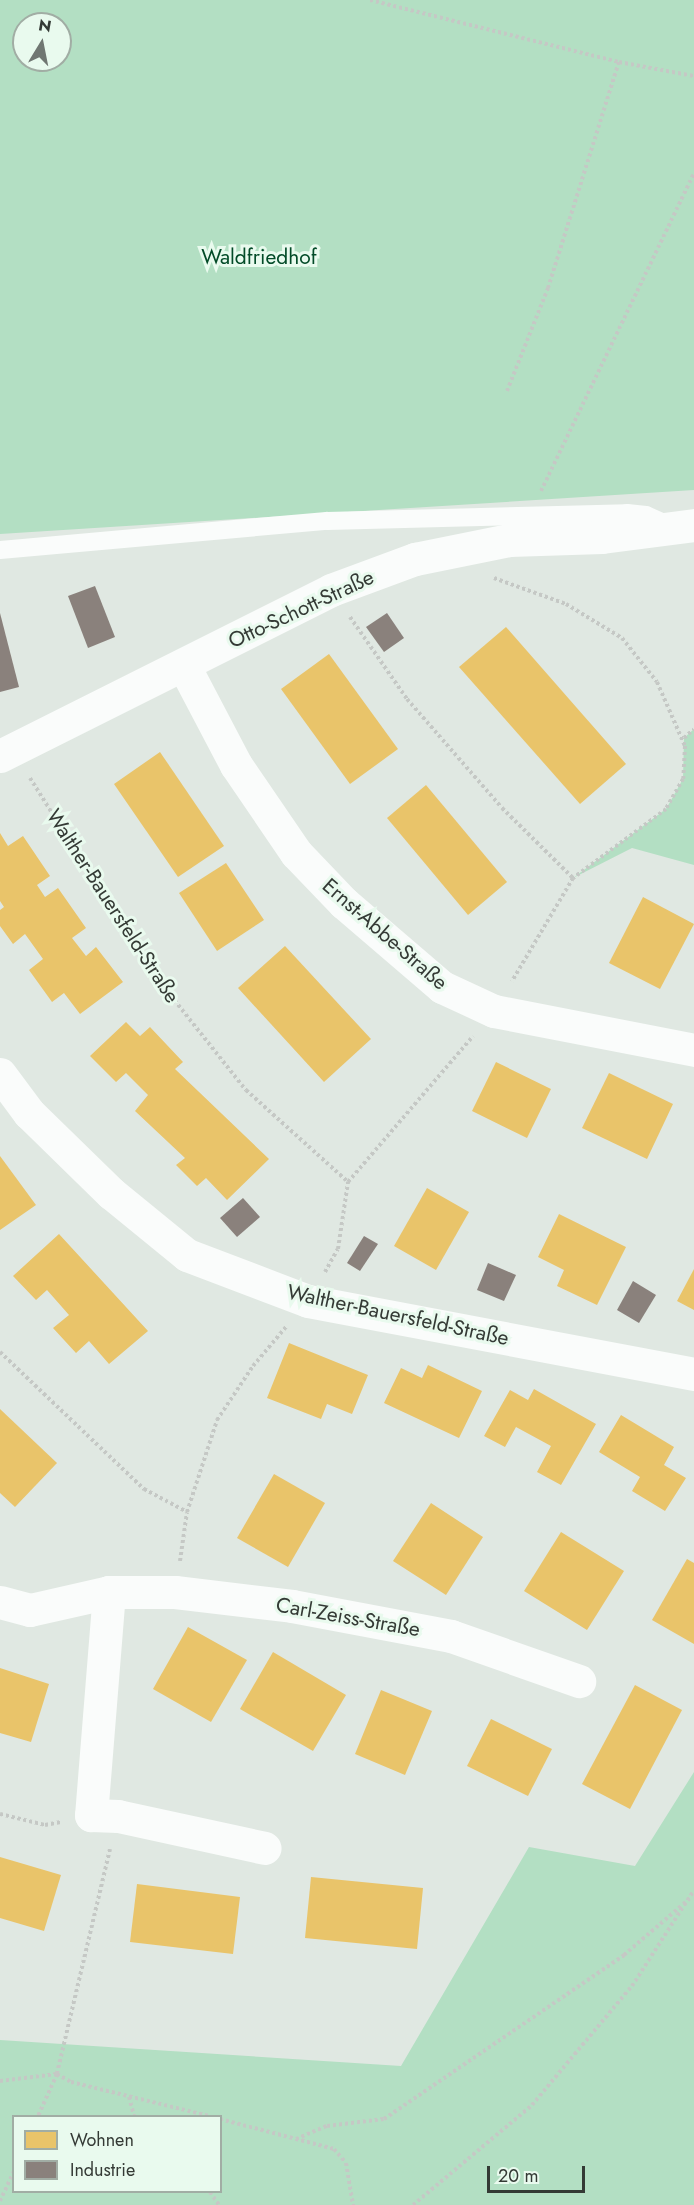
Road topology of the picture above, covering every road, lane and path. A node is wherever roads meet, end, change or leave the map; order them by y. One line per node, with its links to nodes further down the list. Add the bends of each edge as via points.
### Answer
1 (370, 0): 2 (path)
2 (619, 62): 3 (path); 5 (path, via 548,288)
3 (694, 76)
4 (694, 173): 6 (path)
5 (507, 391)
6 (530, 513): 7 (lane, via 627,513); 8 (lane, via 453,520 327,520)
7 (682, 526): 9 (street, Otto-Schott-Straße, via 602,537 509,540 415,559)
8 (0, 550)
9 (331, 590): 10 (street, Otto-Schott-Straße); 14 (path, via 407,699 502,808)
10 (184, 666): 13 (street, Otto-Schott-Straße); 15 (street, Ernst-Abbe-Straße, via 236,765 296,853 344,903 442,987 494,1011)
11 (694, 729): 12 (path)
12 (684, 738)
13 (6, 753): 17 (path, Walther-Bauersfeld-Straße, via 152,972 246,1090)
14 (573, 878)
15 (694, 1050)
16 (0, 1074): 19 (street, Walther-Bauersfeld-Straße, via 29,1113 111,1193 187,1255 308,1301)
17 (348, 1182)
18 (0, 1352): 20 (path, via 144,1489)
19 (694, 1374)
20 (187, 1512)
21 (109, 1592): 22 (street, Carl-Zeiss-Straße, via 30,1610); 23 (street, Carl-Zeiss-Straße, via 176,1592 292,1606 451,1636); 25 (street)
22 (0, 1602)
23 (579, 1681)
24 (0, 1814): 25 (path, via 45,1825)
25 (105, 1816): 26 (street); 29 (path)
26 (265, 1848)
27 (694, 1890): 28 (path)
28 (689, 1899): 36 (path, via 624,1955 384,2119 327,2126); 40 (path, via 632,1986 532,2106)
29 (57, 2074): 30 (path); 31 (path, via 71,2082); 32 (path)
30 (0, 2081)
31 (129, 2096): 33 (path); 34 (path)
32 (38, 2115)
33 (134, 2115)
34 (205, 2115)
35 (222, 2120): 36 (path)
36 (296, 2139): 39 (path, via 334,2149 345,2163)
37 (12, 2175): 38 (path)
38 (0, 2200)
39 (353, 2205)
40 (413, 2205)

